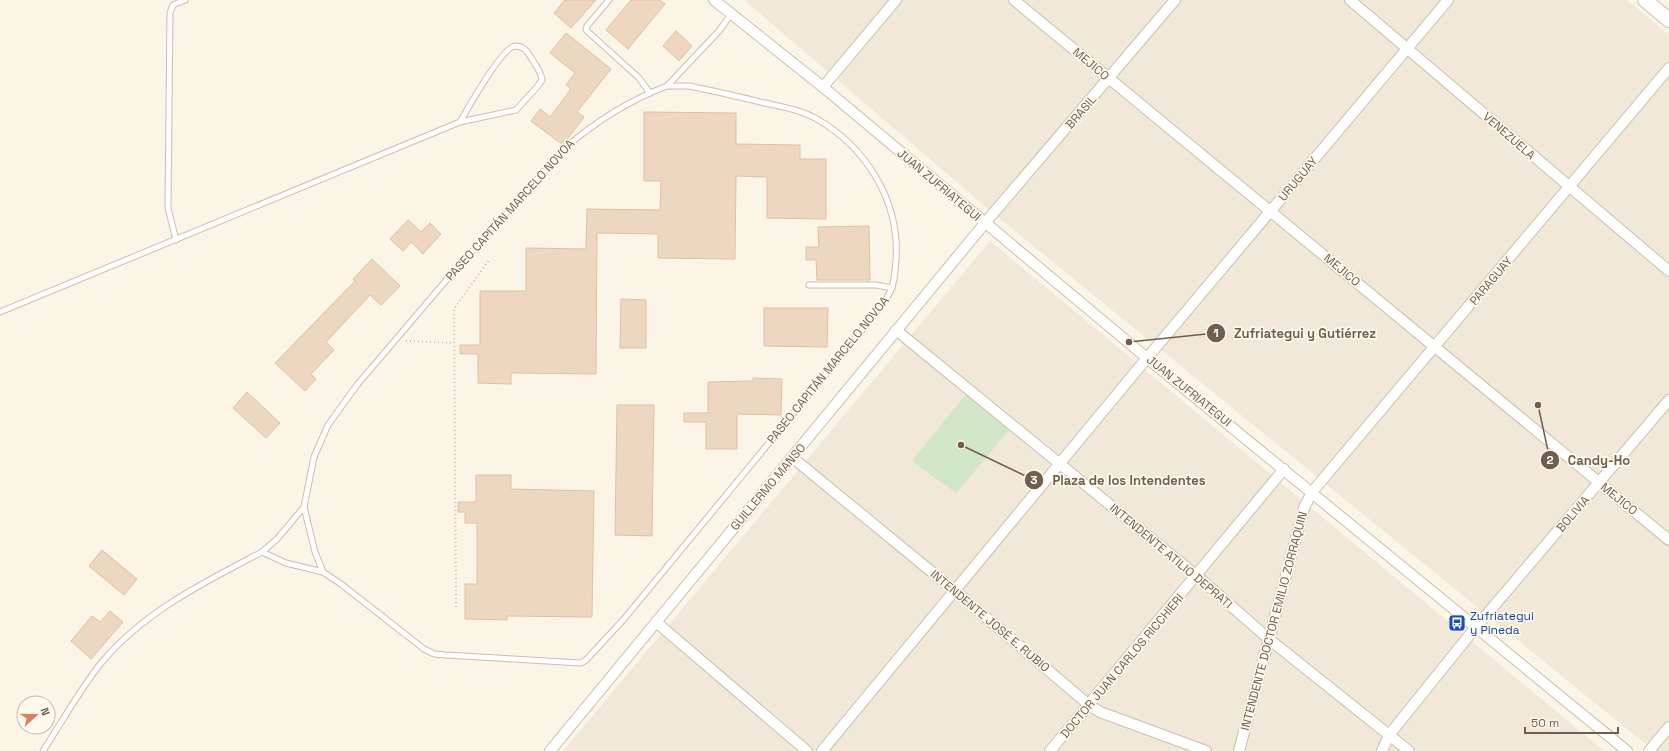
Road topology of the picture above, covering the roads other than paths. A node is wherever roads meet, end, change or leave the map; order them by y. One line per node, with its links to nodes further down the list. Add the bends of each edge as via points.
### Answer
1 (185, 0): 22 (lane, via 173,5 170,12 168,208)
2 (609, 0): 17 (lane, via 586,30 639,78)
3 (714, 0): 10 (street, JUAN ZUFRIATEGUI)
4 (896, 0): 16 (street)
5 (1014, 0): 14 (street, MEJICO)
6 (1175, 0): 14 (street, BRASIL)
7 (1350, 0): 12 (street, VENEZUELA)
8 (1448, 0): 12 (street, URUGUAY)
9 (1645, 0): 11 (main road)
10 (731, 14): 15 (lane); 16 (street, JUAN ZUFRIATEGUI)
11 (1669, 20)
12 (1407, 49): 19 (street, VENEZUELA); 20 (street, URUGUAY)
13 (1669, 68): 19 (street, PARAGUAY)
14 (1109, 79): 20 (street, MEJICO); 21 (street, BRASIL)
15 (667, 86): 17 (lane, PASEO CAPITÁN MARCELO NOVOA); 25 (lane, PASEO CAPITÁN MARCELO NOVOA, via 696,87 799,111 823,123 850,144 875,175 884,190 891,212 896,237)
16 (823, 87): 21 (street, JUAN ZUFRIATEGUI)
17 (650, 93): 36 (lane, PASEO CAPITÁN MARCELO NOVOA, via 586,129 565,148 357,385 328,425 314,458)
18 (460, 122): 18 (lane, via 516,110 537,88 542,80 541,73 522,47 516,46 506,51 486,78); 22 (lane)
19 (1570, 188): 23 (street, VENEZUELA); 28 (street, PARAGUAY)
20 (1271, 211): 28 (street, MEJICO); 29 (street, URUGUAY)
21 (985, 223): 27 (street, GUILLERMO MANSO); 29 (street, JUAN ZUFRIATEGUI)
22 (176, 240): 26 (lane)
23 (1669, 271)
24 (809, 285): 25 (lane, via 876,284)
25 (892, 288): 39 (lane, PASEO CAPITÁN MARCELO NOVOA, via 876,313 624,619 586,660 580,663 434,654 409,639)
26 (0, 312)
27 (896, 330): 31 (street, GUILLERMO MANSO); 32 (street, INTENDENTE ATILIO DEPRATI)
28 (1435, 347): 34 (street, MEJICO); 35 (street, PARAGUAY)
29 (1148, 358): 32 (street, URUGUAY); 33 (street, JUAN ZUFRIATEGUI)
30 (1669, 400): 34 (street, BOLIVIA)
31 (793, 458): 41 (street, INTENDENTE JOSÉ E. RUBIO); 42 (street, GUILLERMO MANSO)
32 (1059, 465): 40 (street, INTENDENTE ATILIO DEPRATI); 41 (street, URUGUAY)
33 (1284, 469): 35 (street, JUAN ZUFRIATEGUI); 40 (street, DOCTOR JUAN CARLOS RICCHIERI)
34 (1599, 483): 37 (street, MEJICO); 43 (street, BOLIVIA)
35 (1312, 492): 43 (street, JUAN ZUFRIATEGUI); 44 (street, INTENDENTE DOCTOR EMILIO ZORRAQUIN, via 1304,508)
36 (304, 507): 38 (lane, via 282,534); 39 (lane, PASEO CAPITÁN MARCELO NOVOA, via 315,552)
37 (1669, 540)
38 (262, 552): 39 (lane, via 286,563); 48 (lane, via 173,601 138,627 116,647 93,674)
39 (323, 572)
40 (1197, 576): 44 (street, INTENDENTE ATILIO DEPRATI); 45 (street, DOCTOR JUAN CARLOS RICCHIERI)
41 (955, 591): 45 (street, INTENDENTE JOSÉ E. RUBIO); 51 (street, URUGUAY)
42 (656, 622): 49 (street, GUILLERMO MANSO); 50 (street)
43 (1476, 627): 47 (street, BOLIVIA); 57 (street, JUAN ZUFRIATEGUI)
44 (1270, 640): 47 (street, INTENDENTE ATILIO DEPRATI); 54 (street, INTENDENTE DOCTOR EMILIO ZORRAQUIN)
45 (1089, 705): 52 (street, DOCTOR JUAN CARLOS RICCHIERI); 53 (street, INTENDENTE JOSÉ E. RUBIO, via 1100,712)
46 (1669, 727): 58 (street)
47 (1390, 735): 55 (street, BOLIVIA); 56 (street, INTENDENTE ATILIO DEPRATI)
48 (43, 751)
49 (550, 751)
50 (807, 751)
51 (822, 751)
52 (1050, 751)
53 (1206, 751)
54 (1239, 751)
55 (1382, 751)
56 (1409, 751)
57 (1628, 751)
58 (1649, 751)

